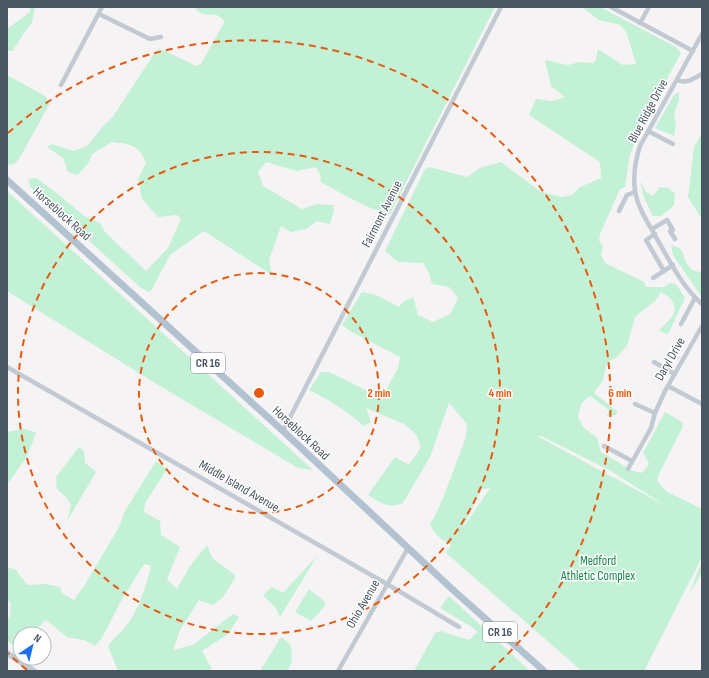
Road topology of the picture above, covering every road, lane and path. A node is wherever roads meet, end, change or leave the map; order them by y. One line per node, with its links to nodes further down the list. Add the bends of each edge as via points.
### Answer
1 (102, 7): 5 (street)
2 (501, 7): 35 (street, Fairmont Avenue)
3 (611, 7): 6 (street)
4 (649, 7): 6 (street)
5 (99, 14): 8 (street, via 150,39); 12 (street)
6 (640, 23): 9 (street)
7 (702, 34): 9 (street, Blue Ridge Drive)
8 (162, 37)
9 (693, 51): 11 (street, Blue Ridge Drive)
10 (702, 74): 11 (street, via 686,82)
11 (677, 80): 13 (street, Blue Ridge Drive)
12 (61, 85)
13 (648, 130): 14 (street); 16 (street, Blue Ridge Drive, via 635,162)
14 (673, 144)
15 (7, 180): 35 (main road, Horseblock Road / CR 16)
16 (635, 192): 17 (street, via 627,195); 18 (street, Blue Ridge Drive)
17 (619, 211)
18 (652, 229): 19 (street, Blue Ridge Drive); 20 (street, via 667,220)
19 (655, 234): 21 (street, Blue Ridge Drive); 22 (street, via 646,240)
20 (675, 239)
21 (672, 266): 22 (street); 24 (street, Blue Ridge Drive)
22 (664, 272): 23 (street)
23 (653, 278)
24 (695, 298): 25 (street, Blue Ridge Drive); 26 (street)
25 (702, 304)
26 (681, 324)
27 (702, 326): 30 (street, Daryl Drive)
28 (654, 362): 30 (street)
29 (7, 367): 40 (street, Middle Island Avenue)
30 (674, 374): 31 (street, Daryl Drive)
31 (668, 386): 33 (street); 34 (street, Daryl Drive)
32 (635, 404): 34 (street)
33 (702, 404)
34 (655, 413): 37 (street, Daryl Drive, via 651,428)
35 (283, 431): 39 (main road, Horseblock Road / CR 16)
36 (604, 446): 37 (street)
37 (632, 461): 38 (street, Daryl Drive)
38 (628, 469)
39 (408, 548): 40 (street, Ohio Avenue); 45 (main road, Horseblock Road / CR 16)
40 (387, 584): 41 (street, Middle Island Avenue); 44 (street, Ohio Avenue)
41 (459, 626)
42 (7, 653): 43 (main road)
43 (34, 671)
44 (338, 671)
45 (544, 671)

